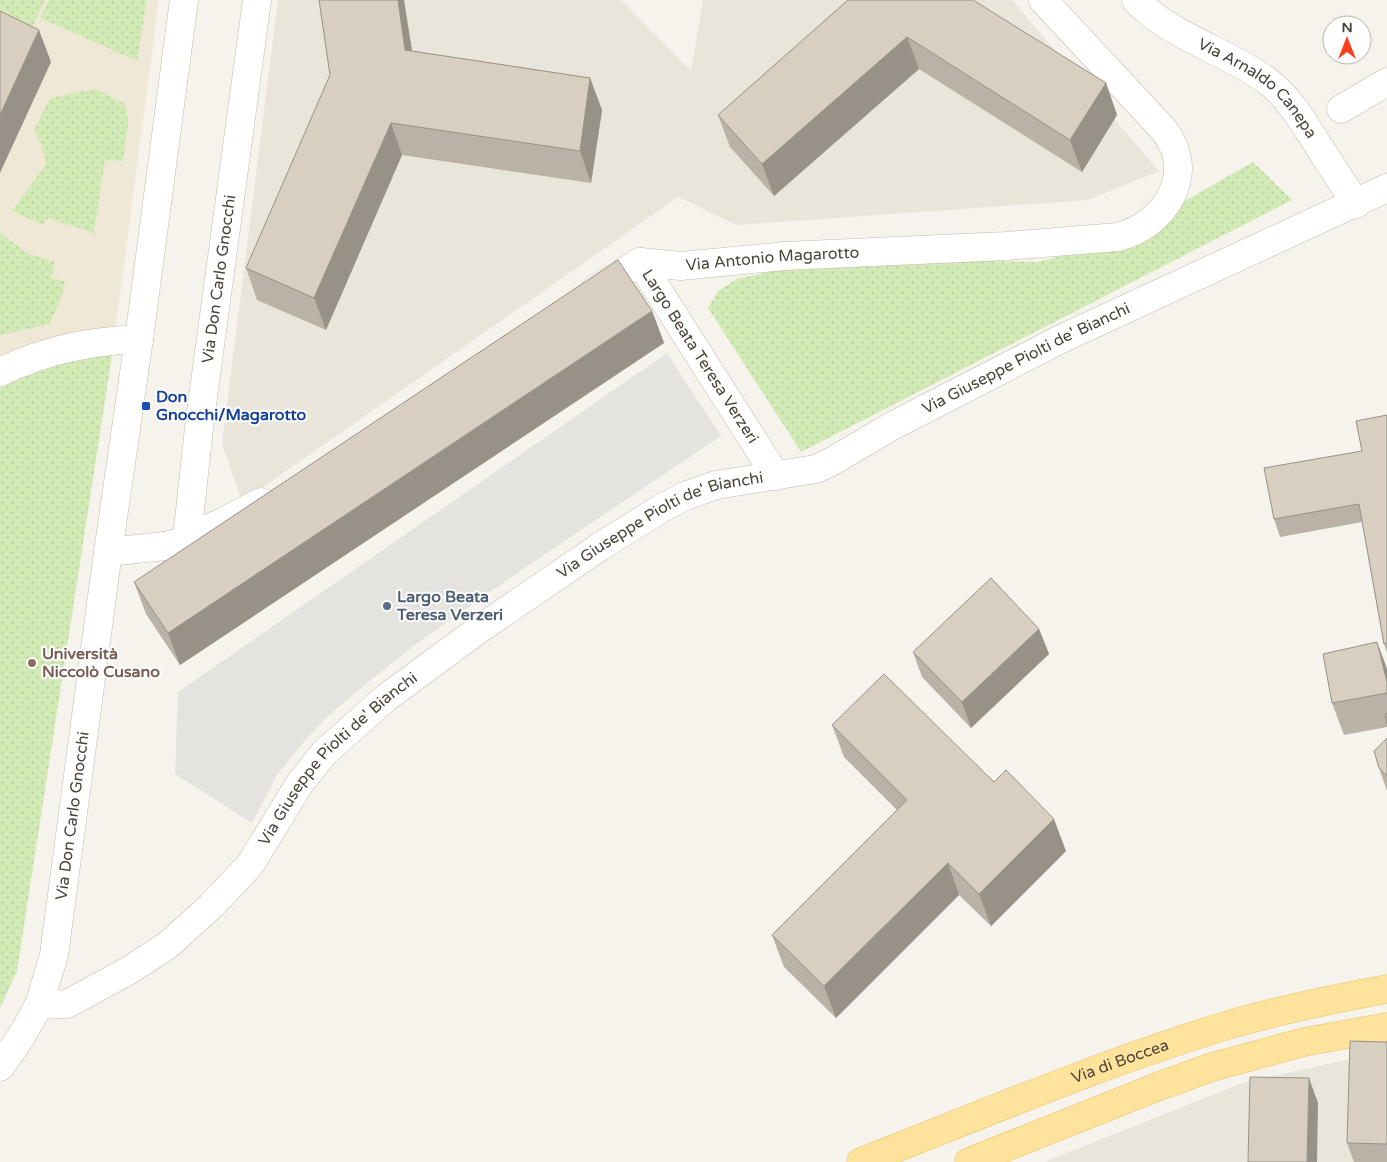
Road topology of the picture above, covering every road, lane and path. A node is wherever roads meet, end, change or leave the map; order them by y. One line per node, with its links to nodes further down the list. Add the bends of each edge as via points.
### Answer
1 (184, 0): 11 (street, Via Don Carlo Gnocchi)
2 (256, 0): 15 (street, Via Don Carlo Gnocchi)
3 (1043, 0): 9 (street, Via Antonio Magarotto, via 1174,144 1179,163 1176,184 1165,206 1142,227 1118,237 1015,245 785,256 680,266)
4 (1136, 0): 8 (street, Via Arnaldo Canepa, via 1147,13 1166,25 1268,81 1288,101)
5 (1387, 82): 6 (street)
6 (1341, 109)
7 (1387, 188): 8 (street, Via Giuseppe Piolti de' Bianchi)
8 (1356, 204): 13 (street, Via Giuseppe Piolti de' Bianchi, via 1061,339 892,426 831,462 816,469)
9 (640, 262): 10 (street); 13 (street, Largo Beata Teresa Verzeri)
10 (572, 305)
11 (140, 339): 12 (street, via 73,346); 16 (street, Via Don Carlo Gnocchi)
12 (0, 372)
13 (776, 476): 18 (street, Via Giuseppe Piolti de' Bianchi, via 716,485 662,508 445,653 325,752 300,783 250,865 168,945 67,1004)
14 (285, 487): 15 (street, via 260,503)
15 (187, 538): 16 (street, via 165,546)
16 (108, 552): 18 (street, Via Don Carlo Gnocchi, via 54,955)
17 (1387, 989): 21 (main road, Via di Boccea, via 1279,1012 1172,1043)
18 (39, 1005): 20 (street, Via Don Carlo Gnocchi)
19 (1387, 1027): 22 (main road, via 1304,1042 1212,1067)
20 (0, 1067)
21 (861, 1162)
22 (969, 1162)

